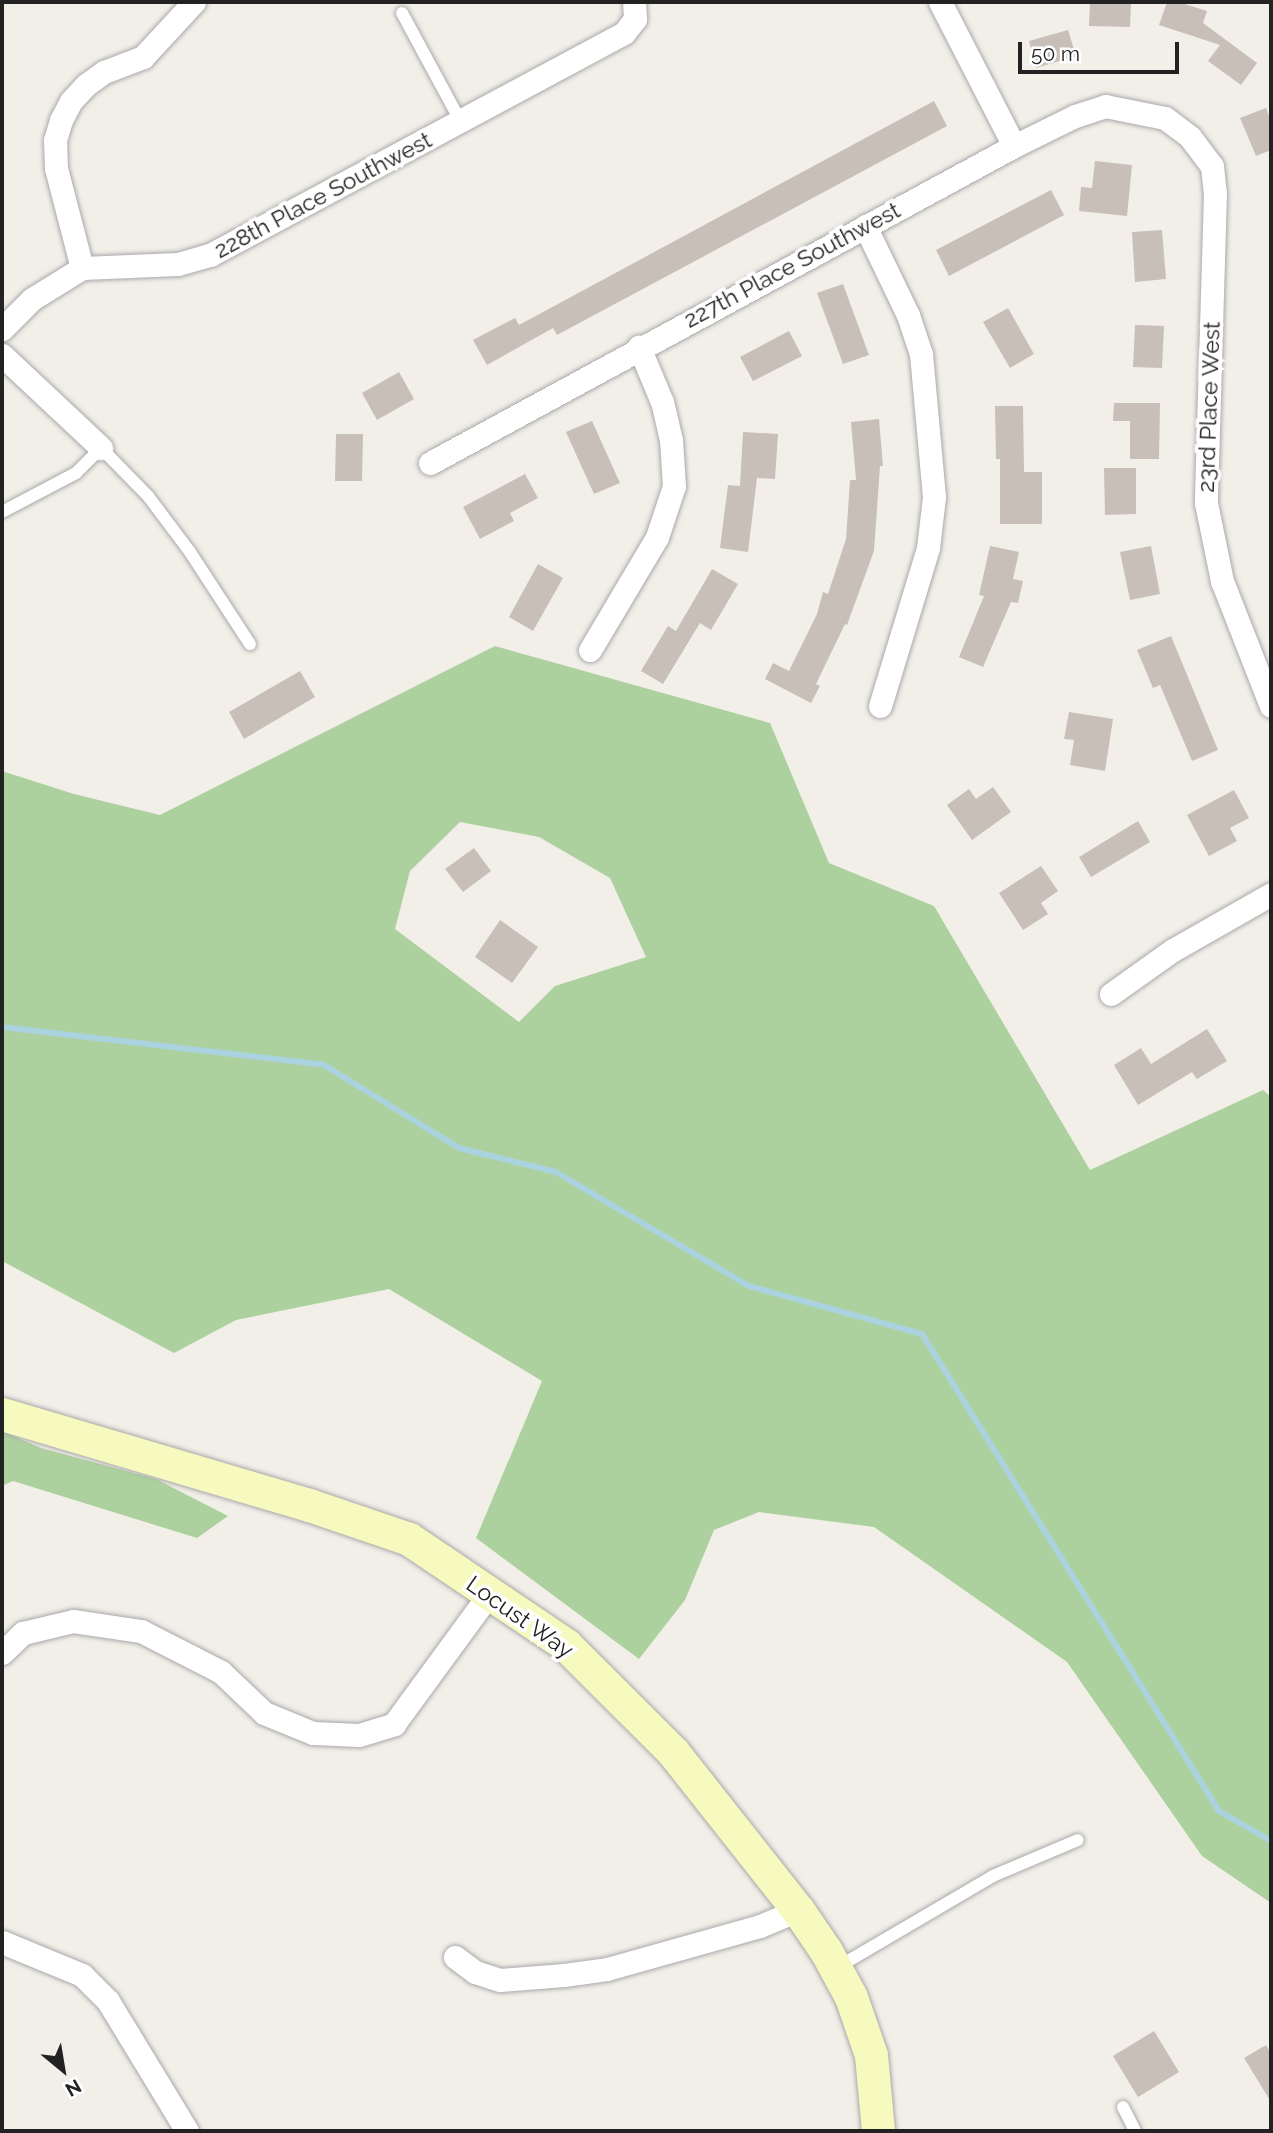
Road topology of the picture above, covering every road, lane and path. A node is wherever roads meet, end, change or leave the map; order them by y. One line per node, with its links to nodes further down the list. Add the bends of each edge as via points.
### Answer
1 (194, 2): 9 (street, via 144,57 104,72 86,85 61,120 55,140 56,168)
2 (940, 2): 7 (street)
3 (634, 11): 6 (street, 228th Place Southwest, via 616,37)
4 (402, 13): 6 (lane)
5 (1165, 118): 7 (street, 227th Place Southwest, via 1105,106); 19 (street, 23rd Place West, via 1190,137 1212,166 1206,503 1222,581)
6 (461, 122): 9 (street, 228th Place Southwest, via 211,256 178,264)
7 (1014, 146): 8 (street, 227th Place Southwest)
8 (865, 226): 11 (street, 227th Place Southwest); 18 (street, via 908,315 921,354 934,497 928,548)
9 (82, 268): 10 (street, 228th Place Southwest, via 32,299)
10 (2, 329)
11 (639, 347): 14 (street, 227th Place Southwest); 17 (street, via 665,415 674,486 657,537)
12 (2, 355): 13 (street)
13 (101, 448): 15 (lane, via 76,473); 16 (lane, via 148,496)
14 (430, 463)
15 (2, 512)
16 (250, 644)
17 (590, 650)
18 (880, 706)
19 (1271, 706)
20 (1271, 894): 21 (street, via 1173,950)
21 (1111, 994)
22 (2, 1414): 23 (main road, Locust Way, via 409,1539)
23 (489, 1594): 24 (street, via 394,1724 359,1735 313,1733 264,1713 221,1672 141,1631 72,1621 23,1633); 26 (main road, Locust Way, via 566,1645 673,1752)
24 (2, 1653)
25 (1078, 1840): 29 (lane, via 993,1876)
26 (797, 1910): 28 (street, via 760,1926 607,1969 500,1980 475,1972); 29 (main road, Locust Way)
27 (2, 1942): 31 (street, via 82,1975 108,2001)
28 (455, 1957)
29 (836, 1968): 32 (main road, Locust Way, via 871,2055)
30 (1123, 2108): 33 (lane)
31 (187, 2131)
32 (878, 2131)
33 (1135, 2131)

